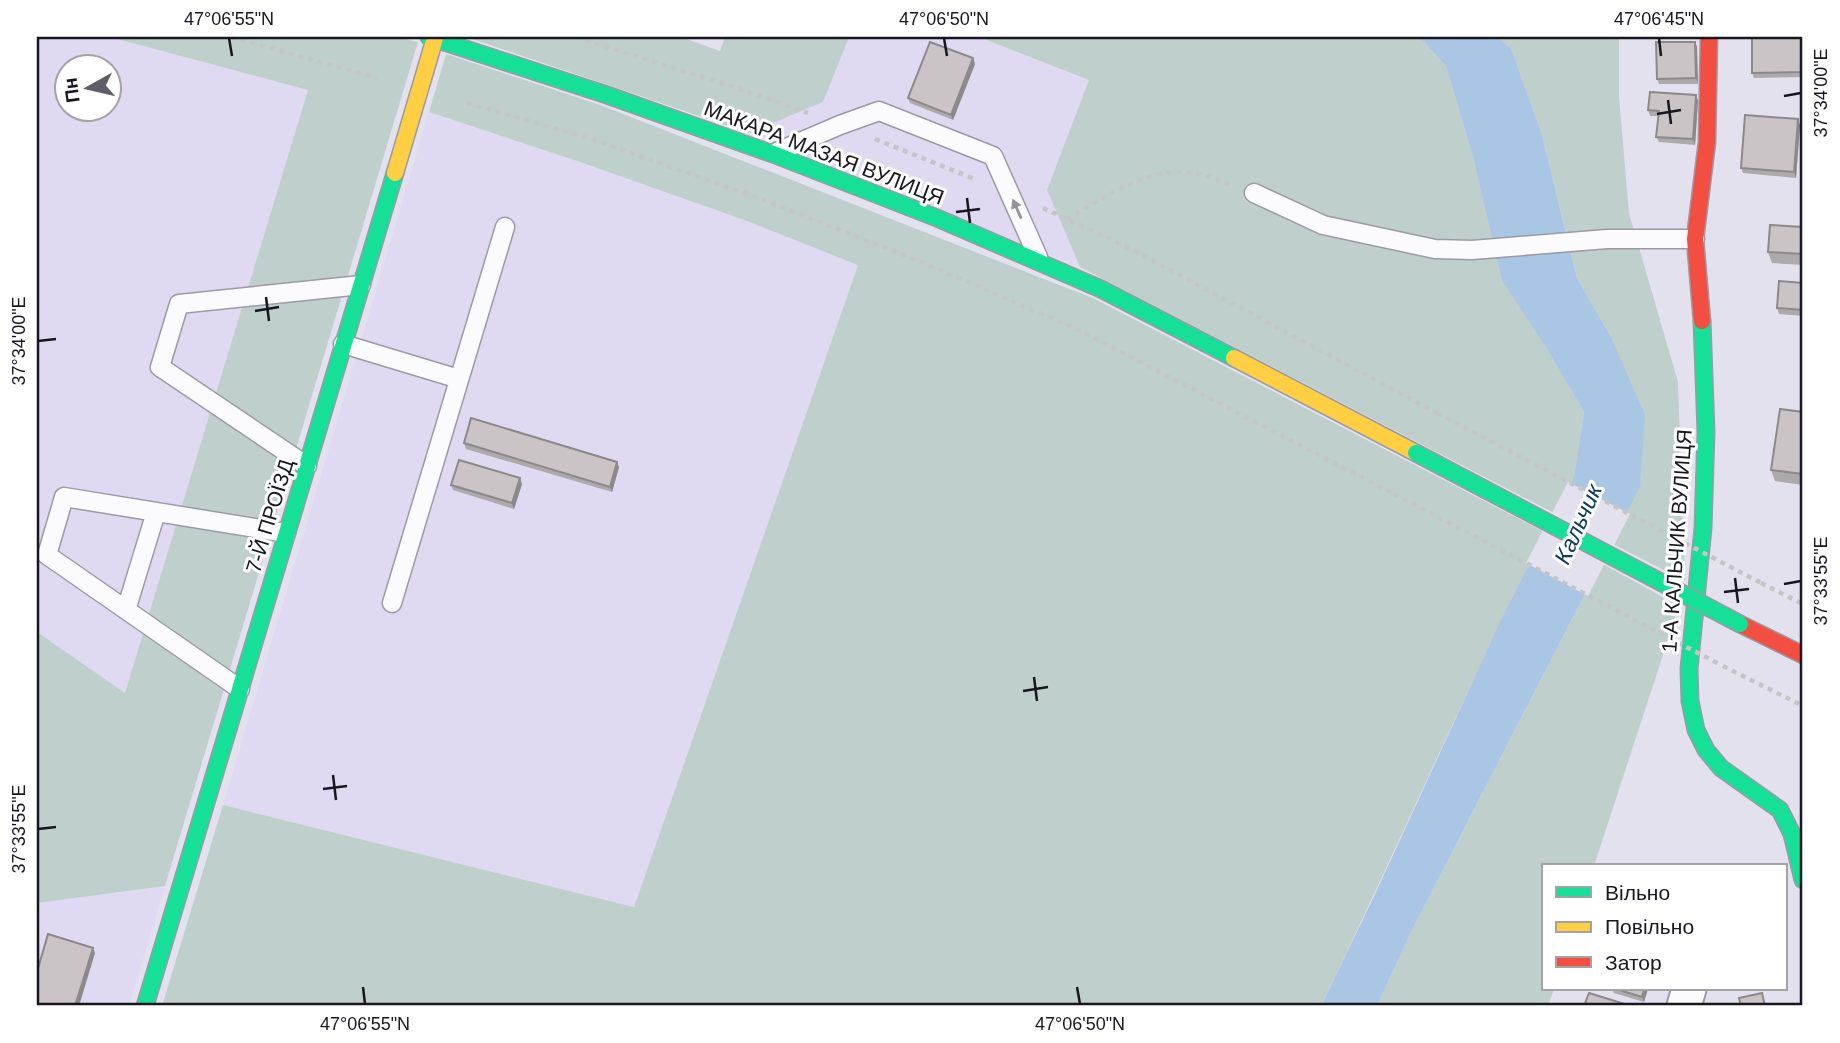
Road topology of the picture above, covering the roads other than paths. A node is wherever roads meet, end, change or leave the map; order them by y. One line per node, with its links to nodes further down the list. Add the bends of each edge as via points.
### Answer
1 (1709, 37): 6 (street, 1-А КАЛЬЧИК ВУЛИЦЯ, via 1707,142)
2 (432, 38): 3 (street, МАКАРА МАЗАЯ ВУЛИЦЯ); 8 (street, 7-Й ПРОЇЗД)
3 (773, 154): 7 (street, МАКАРА МАЗАЯ ВУЛИЦЯ); 7 (lane, one-way to 3, via 993,156 878,111)
4 (1254, 193): 6 (lane, via 1323,225 1435,249)
5 (505, 227): 10 (lane)
6 (1695, 239): 18 (street, 1-А КАЛЬЧИК ВУЛИЦЯ, via 1706,432 1690,701 1706,750 1721,768 1780,810 1792,834)
7 (1041, 263): 16 (street, МАКАРА МАЗАЯ ВУЛИЦЯ, bridge, via 1101,289)
8 (361, 285): 9 (street, 7-Й ПРОЇЗД); 11 (lane, via 178,304 160,366)
9 (343, 344): 10 (lane); 11 (street, 7-Й ПРОЇЗД)
10 (459, 379): 14 (lane)
11 (307, 466): 13 (street, 7-Й ПРОЇЗД)
12 (156, 512): 13 (lane); 15 (lane); 15 (lane, via 64,497 47,555)
13 (286, 533): 17 (street, 7-Й ПРОЇЗД)
14 (393, 603)
15 (126, 610): 17 (lane)
16 (1803, 655)
17 (240, 689): 19 (street, 7-Й ПРОЇЗД)
18 (1803, 880)
19 (145, 1006)

